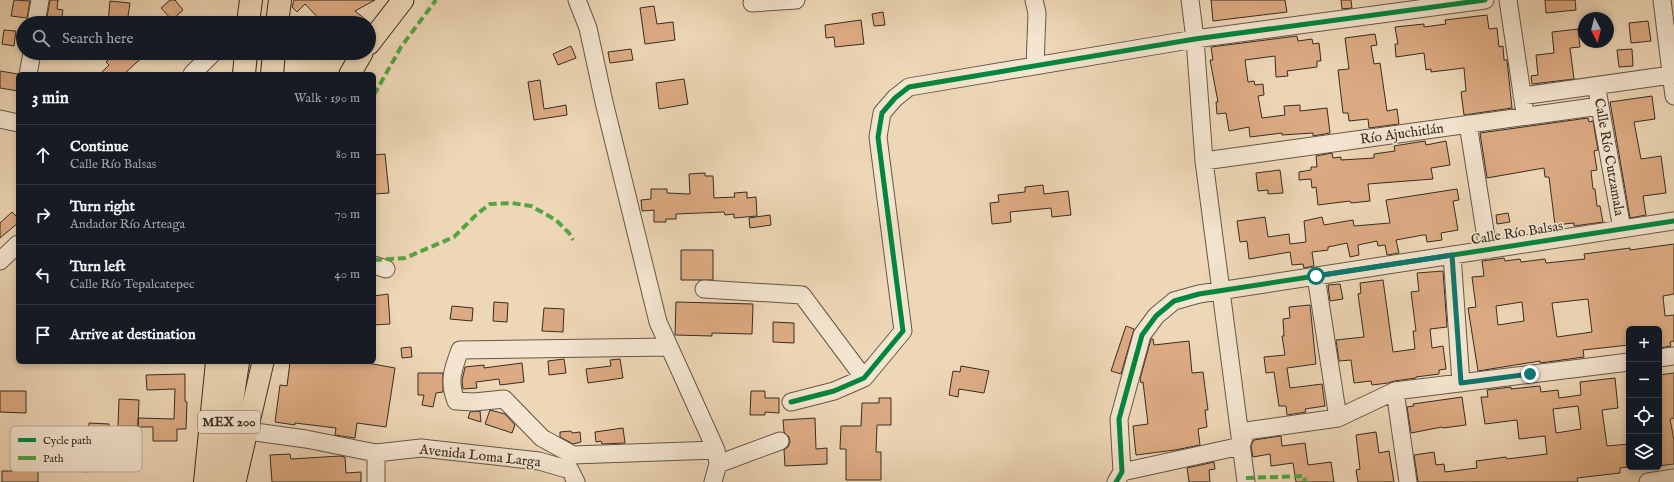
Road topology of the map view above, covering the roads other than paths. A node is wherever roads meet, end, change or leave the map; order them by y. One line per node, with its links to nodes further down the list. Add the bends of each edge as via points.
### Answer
1 (40, 0): 14 (street)
2 (261, 0): 15 (street)
3 (280, 0): 16 (highway)
4 (403, 0): 17 (main road)
5 (577, 0): 49 (street, via 588,28 658,322)
6 (796, 0): 12 (street)
7 (1034, 0): 24 (street, via 1037,13)
8 (1190, 0): 18 (street)
9 (1485, 0): 13 (street)
10 (1508, 0): 32 (street)
11 (1662, 0): 30 (street)
12 (752, 4)
13 (1427, 4): 18 (street)
14 (37, 16)
15 (248, 16)
16 (279, 16)
17 (376, 35)
18 (1195, 39): 24 (street); 39 (street)
19 (31, 60): 25 (street)
20 (206, 60): 26 (street)
21 (245, 60): 27 (highway)
22 (273, 60): 28 (highway)
23 (358, 60): 29 (main road)
24 (1035, 66): 56 (street, via 909,87 895,98 882,114 878,137 903,332)
25 (28, 72)
26 (194, 72)
27 (244, 72)
28 (272, 72)
29 (351, 72)
30 (1671, 75): 31 (street); 33 (street)
31 (1596, 86): 32 (street); 34 (street, Calle Río Cutzamala)
32 (1522, 96): 35 (street)
33 (1674, 96)
34 (1600, 106): 35 (street, Río Ajuchitlán); 41 (street, Calle Río Cutzamala)
35 (1525, 116): 38 (street, Río Ajuchitlán)
36 (0, 119): 37 (street)
37 (16, 123)
38 (1468, 124): 39 (street, Río Ajuchitlán); 43 (street)
39 (1204, 161): 48 (street)
40 (1674, 221): 41 (street, Calle Río Balsas)
41 (1622, 229): 43 (street, Calle Río Balsas)
42 (16, 246): 45 (street)
43 (1488, 250): 44 (street, Calle Río Balsas)
44 (1452, 255): 46 (street, Calle Río Balsas); 57 (street)
45 (0, 261)
46 (1316, 276): 48 (street, Calle Río Balsas); 60 (street)
47 (704, 289): 56 (street, via 802,295)
48 (1221, 291): 63 (street); 66 (street, Calle Río Balsas, via 1174,301 1156,316 1142,335 1119,419)
49 (669, 347): 65 (street); 65 (street, via 460,350 452,372 452,390 456,401 504,399 542,438 573,455)
50 (1674, 356): 51 (street)
51 (1662, 358)
52 (1626, 362): 57 (street)
53 (217, 364): 68 (highway, MEX 200)
54 (238, 364): 69 (highway, MEX 200)
55 (263, 364): 61 (main road)
56 (864, 378): 59 (street, via 834,391)
57 (1461, 383): 58 (street)
58 (1395, 391): 60 (street); 75 (street)
59 (791, 402)
60 (1338, 418): 63 (street, via 1246,431)
61 (247, 431): 64 (street, Avenida Loma Larga); 70 (main road)
62 (780, 441): 65 (street)
63 (1241, 446): 66 (street); 74 (street)
64 (376, 452): 71 (street); 72 (street, Avenida Loma Larga, via 421,448 539,461 570,470)
65 (717, 457): 73 (street)
66 (1119, 477)
67 (1674, 478): 76 (street)
68 (205, 482)
69 (220, 482)
70 (235, 482)
71 (376, 482)
72 (576, 482)
73 (712, 482)
74 (1246, 482)
75 (1408, 482)
76 (1648, 482)

